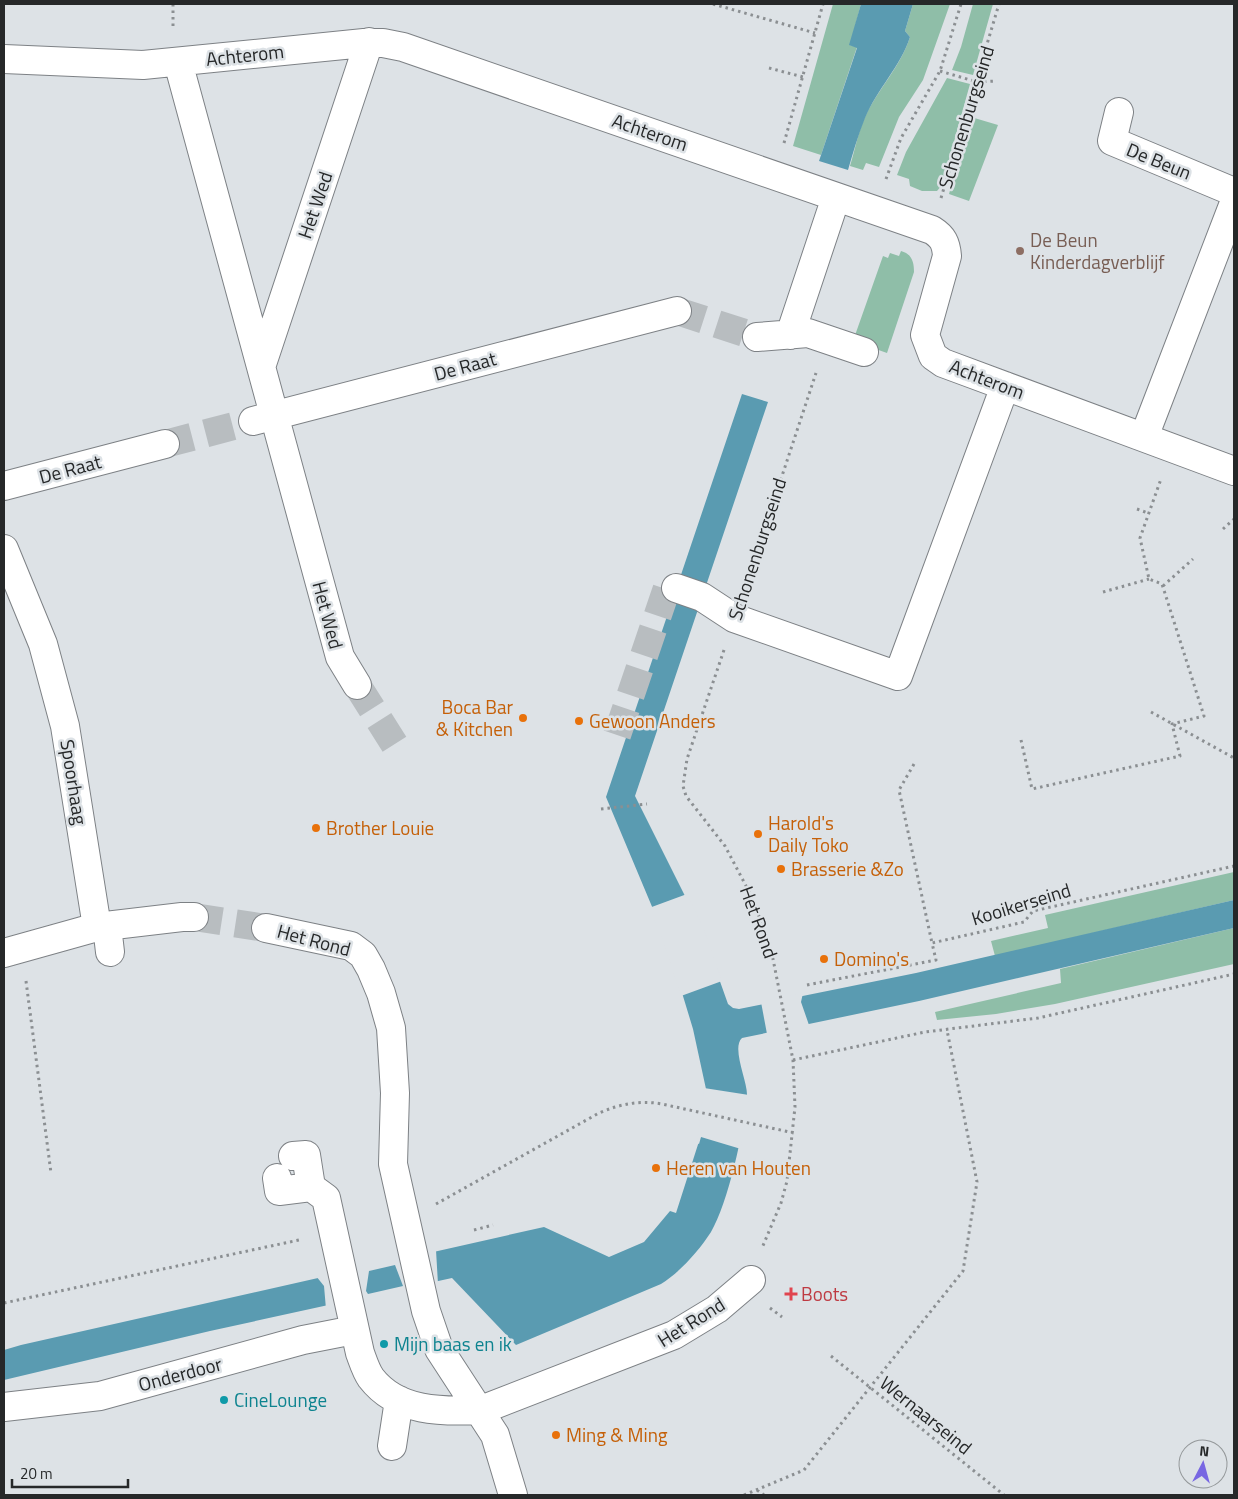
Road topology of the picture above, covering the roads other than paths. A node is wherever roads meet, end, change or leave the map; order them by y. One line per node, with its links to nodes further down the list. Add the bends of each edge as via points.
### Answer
1 (369, 42): 3 (street, Achterom); 6 (street, Achterom, via 403,47); 12 (street, Het Wed)
2 (4, 59): 3 (street, Achterom, via 143,65)
3 (178, 62): 12 (street, Het Wed)
4 (1119, 112): 5 (street, De Beun, via 1112,141)
5 (1234, 192)
6 (836, 197): 9 (street); 13 (street, Achterom, via 941,236 947,256 925,335 928,346 933,356 943,363)
7 (1234, 202): 15 (street)
8 (677, 310): 14 (street, De Raat)
9 (790, 335): 10 (street); 11 (street, via 808,334)
10 (757, 336)
11 (864, 352)
12 (261, 367): 14 (street, Het Wed)
13 (1005, 386): 15 (street, Achterom); 20 (street, via 898,676 734,618 702,597)
14 (263, 419): 21 (street, Het Wed, via 340,657)
15 (1144, 437): 17 (street, Achterom)
16 (165, 444): 18 (street, De Raat)
17 (1234, 471)
18 (4, 486)
19 (4, 549): 24 (street, Spoorhaag, via 43,644 65,726)
20 (676, 588)
21 (357, 685)
22 (194, 917): 24 (street)
23 (266, 928): 33 (street, Het Rond, via 351,946 363,955 371,969 390,1028 395,1083 393,1164 421,1292 439,1349)
24 (105, 935): 25 (street)
25 (19, 949)
26 (293, 1156): 28 (street, via 306,1155)
27 (277, 1178): 28 (street, via 279,1191)
28 (311, 1187): 30 (street, Het Rond, via 326,1198)
29 (751, 1280): 33 (street, Het Rond, via 717,1309 674,1335)
30 (352, 1319): 31 (street, Het Rond, via 370,1377); 32 (street, Onderdoor, via 303,1340 100,1396)
31 (399, 1400): 33 (street, Het Rond, via 428,1410); 34 (street)
32 (4, 1407)
33 (481, 1410): 35 (street, via 495,1435)
34 (392, 1446)
35 (513, 1495)

